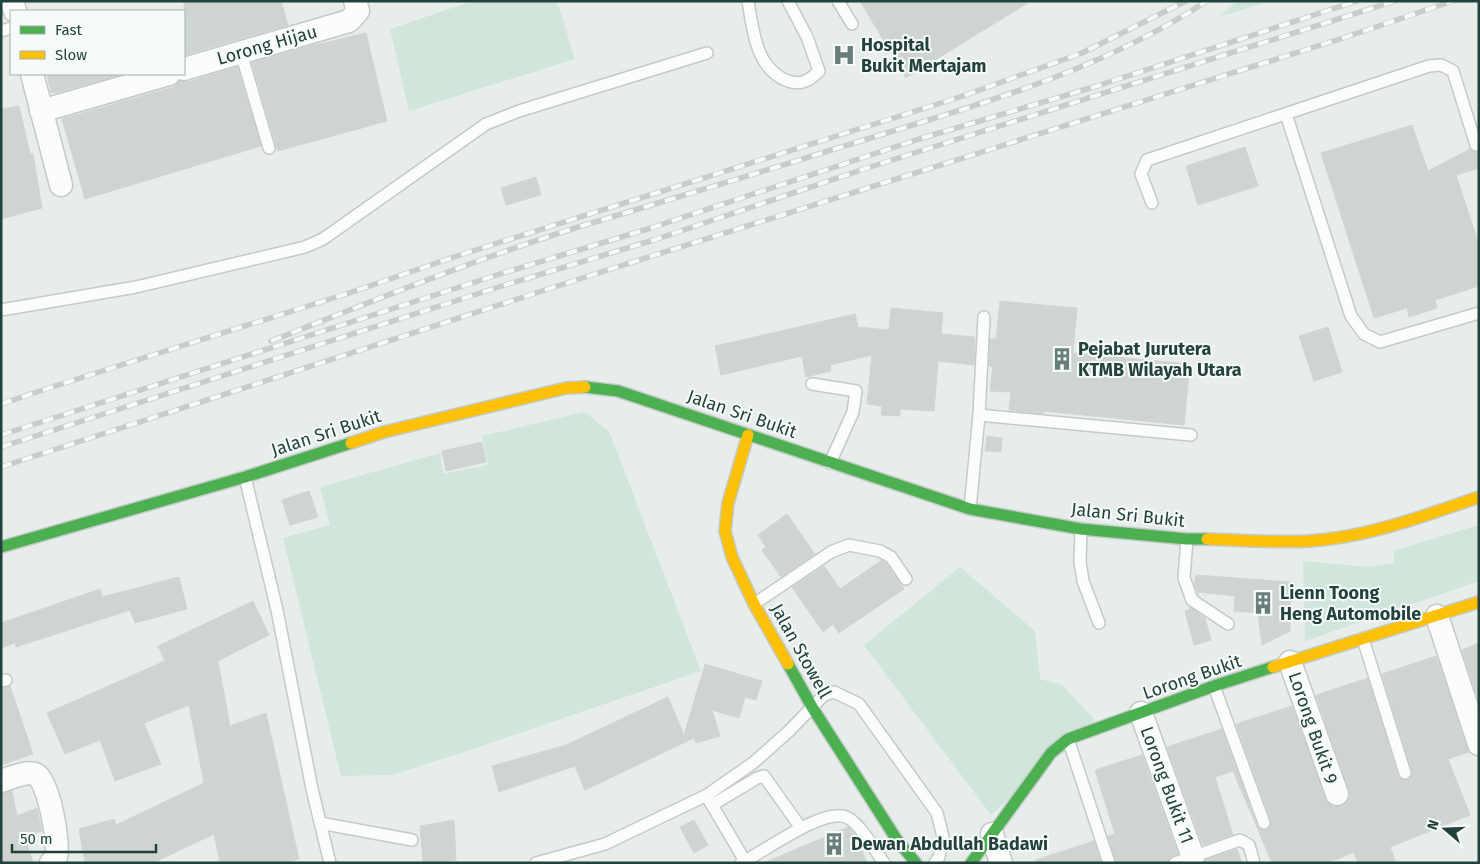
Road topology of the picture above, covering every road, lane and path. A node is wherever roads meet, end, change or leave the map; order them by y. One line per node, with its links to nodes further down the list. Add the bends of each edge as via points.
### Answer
1 (748, 1): 2 (lane, via 753,35 764,64 780,78 795,83 810,80 820,71)
2 (788, 1)
3 (838, 1): 5 (lane)
4 (352, 11): 6 (street, Lorong Hijau)
5 (852, 24)
6 (241, 53): 8 (street, Lorong Hijau); 14 (lane)
7 (707, 54): 17 (lane, via 486,124 323,239 305,247 136,287)
8 (185, 70)
9 (32, 75): 11 (street)
10 (166, 75): 11 (street)
11 (42, 111): 15 (street)
12 (1286, 114): 13 (lane, via 1429,66 1441,65 1453,71); 16 (lane, via 1147,160 1141,174); 18 (lane, via 1351,316 1364,334 1380,342)
13 (1476, 145)
14 (269, 148)
15 (61, 185)
16 (1152, 203)
17 (1, 310)
18 (1479, 313)
19 (984, 317): 21 (lane)
20 (812, 384): 24 (lane, via 856,391 853,412)
21 (979, 415): 23 (lane); 27 (lane)
22 (748, 435): 24 (street, Jalan Sri Bukit); 25 (street, Jalan Sri Bukit, via 618,391 566,388 384,432); 33 (street, Jalan Stowell, via 728,503 725,531 732,557)
23 (1191, 435)
24 (830, 463): 27 (street, Jalan Sri Bukit)
25 (245, 477): 30 (street, Jalan Sri Bukit); 48 (lane, via 277,610)
26 (1479, 497): 29 (street, Jalan Sri Bukit, via 1396,525 1342,537 1309,541)
27 (970, 509): 28 (street, Jalan Sri Bukit)
28 (1081, 529): 29 (street, Jalan Sri Bukit); 35 (lane, via 1083,581)
29 (1187, 539): 36 (lane, via 1184,578 1192,600)
30 (1, 547)
31 (906, 580): 33 (lane, via 891,557 880,551 849,545 831,552)
32 (1479, 602): 34 (street, Lorong Bukit)
33 (754, 604): 40 (street, Jalan Stowell)
34 (1436, 616): 37 (street, Lorong Bukit); 43 (street)
35 (1099, 622)
36 (1228, 624)
37 (1363, 639): 38 (street, Lorong Bukit); 44 (lane)
38 (1290, 662): 39 (street, Lorong Bukit); 46 (street, Lorong Bukit 9)
39 (1214, 686): 41 (street, Lorong Bukit); 49 (lane)
40 (812, 707): 47 (lane); 59 (street, Jalan Stowell, via 897,840); 60 (lane, via 824,694 834,692 859,704 937,813 943,836)
41 (1141, 713): 42 (street, Lorong Bukit); 53 (street, Lorong Bukit 11)
42 (1068, 739): 51 (street, Lorong Bukit, via 1051,753); 63 (lane)
43 (1479, 744)
44 (1405, 773)
45 (1, 782): 55 (street, via 28,773 39,776 46,790 56,838 56,857)
46 (1336, 794)
47 (709, 800): 50 (lane, via 764,776); 54 (lane); 57 (lane, via 605,844)
48 (320, 823): 52 (lane); 56 (lane)
49 (1264, 823)
50 (801, 828): 54 (lane); 58 (lane, via 835,815 847,817 855,822)
51 (992, 834): 61 (street, Lorong Bukit); 62 (street)
52 (412, 840)
53 (1184, 860): 64 (lane, via 1240,840 1249,845)
54 (743, 862)
55 (51, 863)
56 (330, 863)
57 (536, 863)
58 (884, 863)
59 (916, 863)
60 (935, 863)
61 (971, 863)
62 (1001, 863)
63 (1109, 863)
64 (1254, 863)

